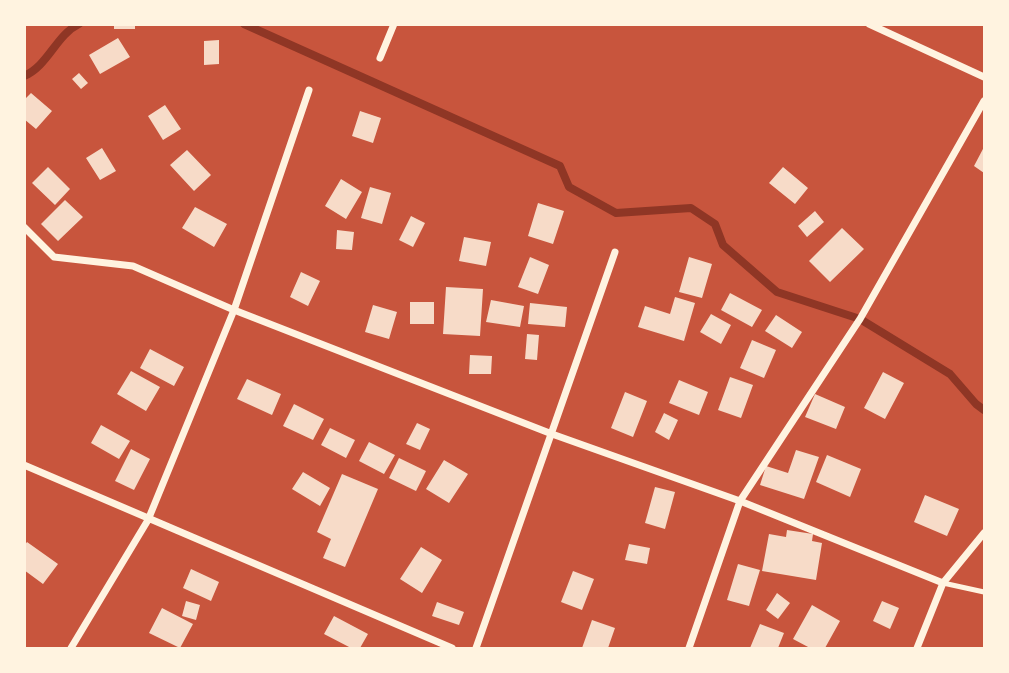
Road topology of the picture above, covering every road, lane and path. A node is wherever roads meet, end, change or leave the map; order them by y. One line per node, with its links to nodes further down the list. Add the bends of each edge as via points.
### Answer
1 (394, 24): 3 (street)
2 (869, 24): 4 (street)
3 (380, 58)
4 (985, 77)
5 (309, 90): 9 (street)
6 (985, 101): 12 (street, via 860,319)
7 (24, 227): 9 (street, via 54,257 133,266)
8 (615, 252): 10 (street)
9 (234, 310): 10 (street); 13 (street)
10 (552, 434): 12 (street); 19 (street)
11 (24, 466): 13 (street)
12 (740, 501): 15 (street); 20 (street)
13 (148, 520): 17 (street); 18 (street)
14 (985, 533): 15 (street)
15 (943, 583): 16 (lane); 21 (street)
16 (985, 592)
17 (71, 649)
18 (452, 649)
19 (476, 649)
20 (689, 649)
21 (918, 649)

